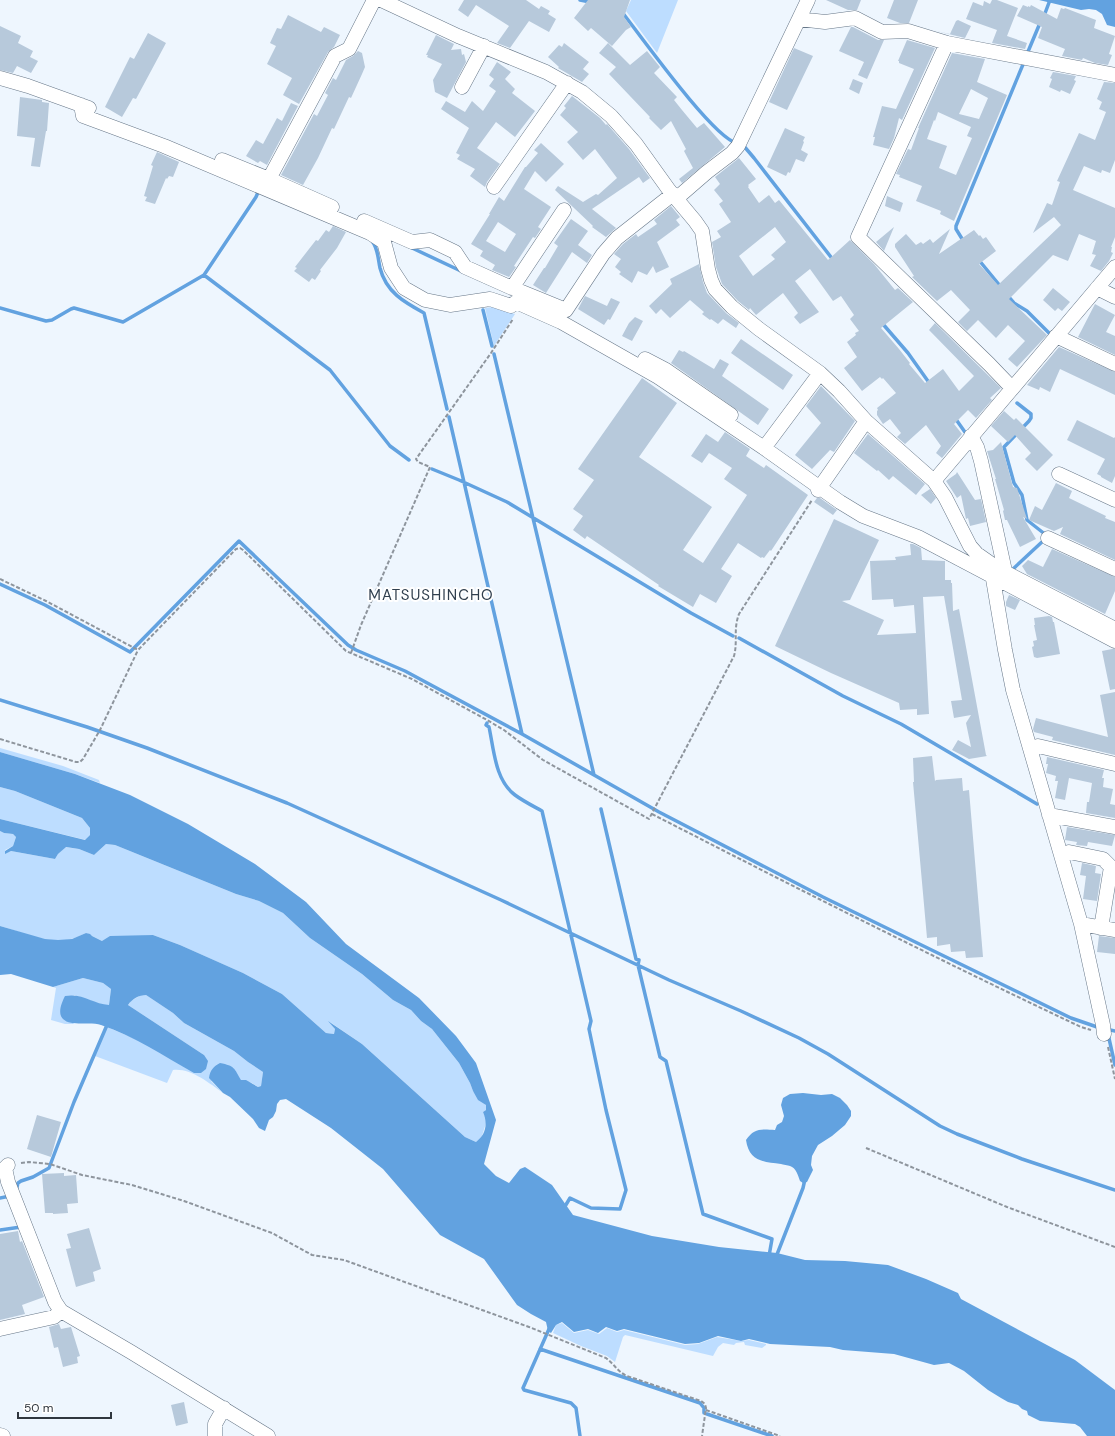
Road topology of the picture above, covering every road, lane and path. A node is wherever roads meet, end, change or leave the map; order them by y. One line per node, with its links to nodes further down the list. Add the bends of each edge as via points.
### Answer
1 (374, 0): 12 (street, via 349,49 335,56)
2 (808, 0): 4 (street)
3 (390, 2): 6 (street)
4 (799, 19): 5 (street, via 825,22 855,18 882,32 908,31); 14 (street, via 739,144 732,153)
5 (947, 43): 7 (street); 25 (street, via 858,237)
6 (484, 46): 9 (street); 10 (street)
7 (1115, 75)
8 (0, 78): 11 (street, via 28,86)
9 (567, 83): 13 (street); 14 (street, via 611,116 636,144)
10 (462, 87)
11 (81, 108): 12 (street); 20 (street, via 83,116 164,146 370,233 384,242 391,268 404,288 425,300 450,305 490,299 511,306 516,302)
12 (269, 179): 17 (street, via 412,242 430,240 455,252 465,267)
13 (494, 186)
14 (675, 196): 21 (street, via 617,238 603,254); 24 (street, via 702,231 708,269 715,289 759,329)
15 (564, 210): 17 (street)
16 (1115, 266): 18 (street)
17 (512, 288): 21 (street)
18 (1097, 288): 19 (street); 22 (street)
19 (1115, 298)
20 (522, 304): 28 (street, via 561,322 651,373); 40 (path, via 491,353 416,459 430,467)
21 (566, 310): 28 (street, via 568,315 666,370)
22 (1056, 336): 23 (street); 25 (street)
23 (1115, 364)
24 (820, 373): 26 (street); 28 (street)
25 (1012, 388): 27 (street)
26 (866, 421): 30 (street); 31 (street)
27 (971, 436): 30 (street); 35 (street, via 981,461)
28 (766, 445): 31 (street)
29 (1059, 474): 32 (street)
30 (934, 481): 35 (street, via 951,507 970,546)
31 (821, 485): 35 (street, via 868,508 867,514); 44 (path, via 739,614 735,625 734,656)
32 (1115, 500)
33 (1048, 538): 34 (street)
34 (1115, 569)
35 (997, 572): 37 (street); 38 (street); 45 (street, via 1004,650 1013,690)
36 (0, 579): 39 (path)
37 (1115, 629)
38 (1115, 641)
39 (137, 649): 40 (path, via 236,549 240,548); 41 (path, via 97,736 80,762)
40 (351, 653): 44 (path, via 412,679 504,730 543,760 649,819)
41 (0, 739)
42 (1038, 746): 43 (street)
43 (1115, 764)
44 (652, 813): 50 (path, via 1008,993 1081,1027)
45 (1052, 816): 46 (street); 48 (street)
46 (1115, 827)
47 (1069, 852): 49 (street, via 1103,859 1111,867)
48 (1083, 925): 49 (street); 50 (street)
49 (1108, 929)
50 (1103, 1030): 51 (path)
51 (1115, 1079)
52 (866, 1148): 54 (path, via 1007,1207)
53 (8, 1165): 55 (street, via 5,1168 12,1193 55,1302); 57 (path, via 29,1162 50,1164 82,1175 132,1185 206,1209 272,1233 312,1255 344,1260 547,1334 606,1358 621,1374 700,1401 705,1404)
54 (1115, 1247)
55 (61, 1311): 56 (street, via 54,1317); 58 (street, via 131,1352)
56 (0, 1329)
57 (706, 1410): 63 (path); 64 (path)
58 (222, 1412): 61 (street, via 215,1424); 62 (street)
59 (0, 1434): 60 (street)
60 (3, 1436)
61 (215, 1436)
62 (268, 1436)
63 (702, 1436)
64 (780, 1436)

